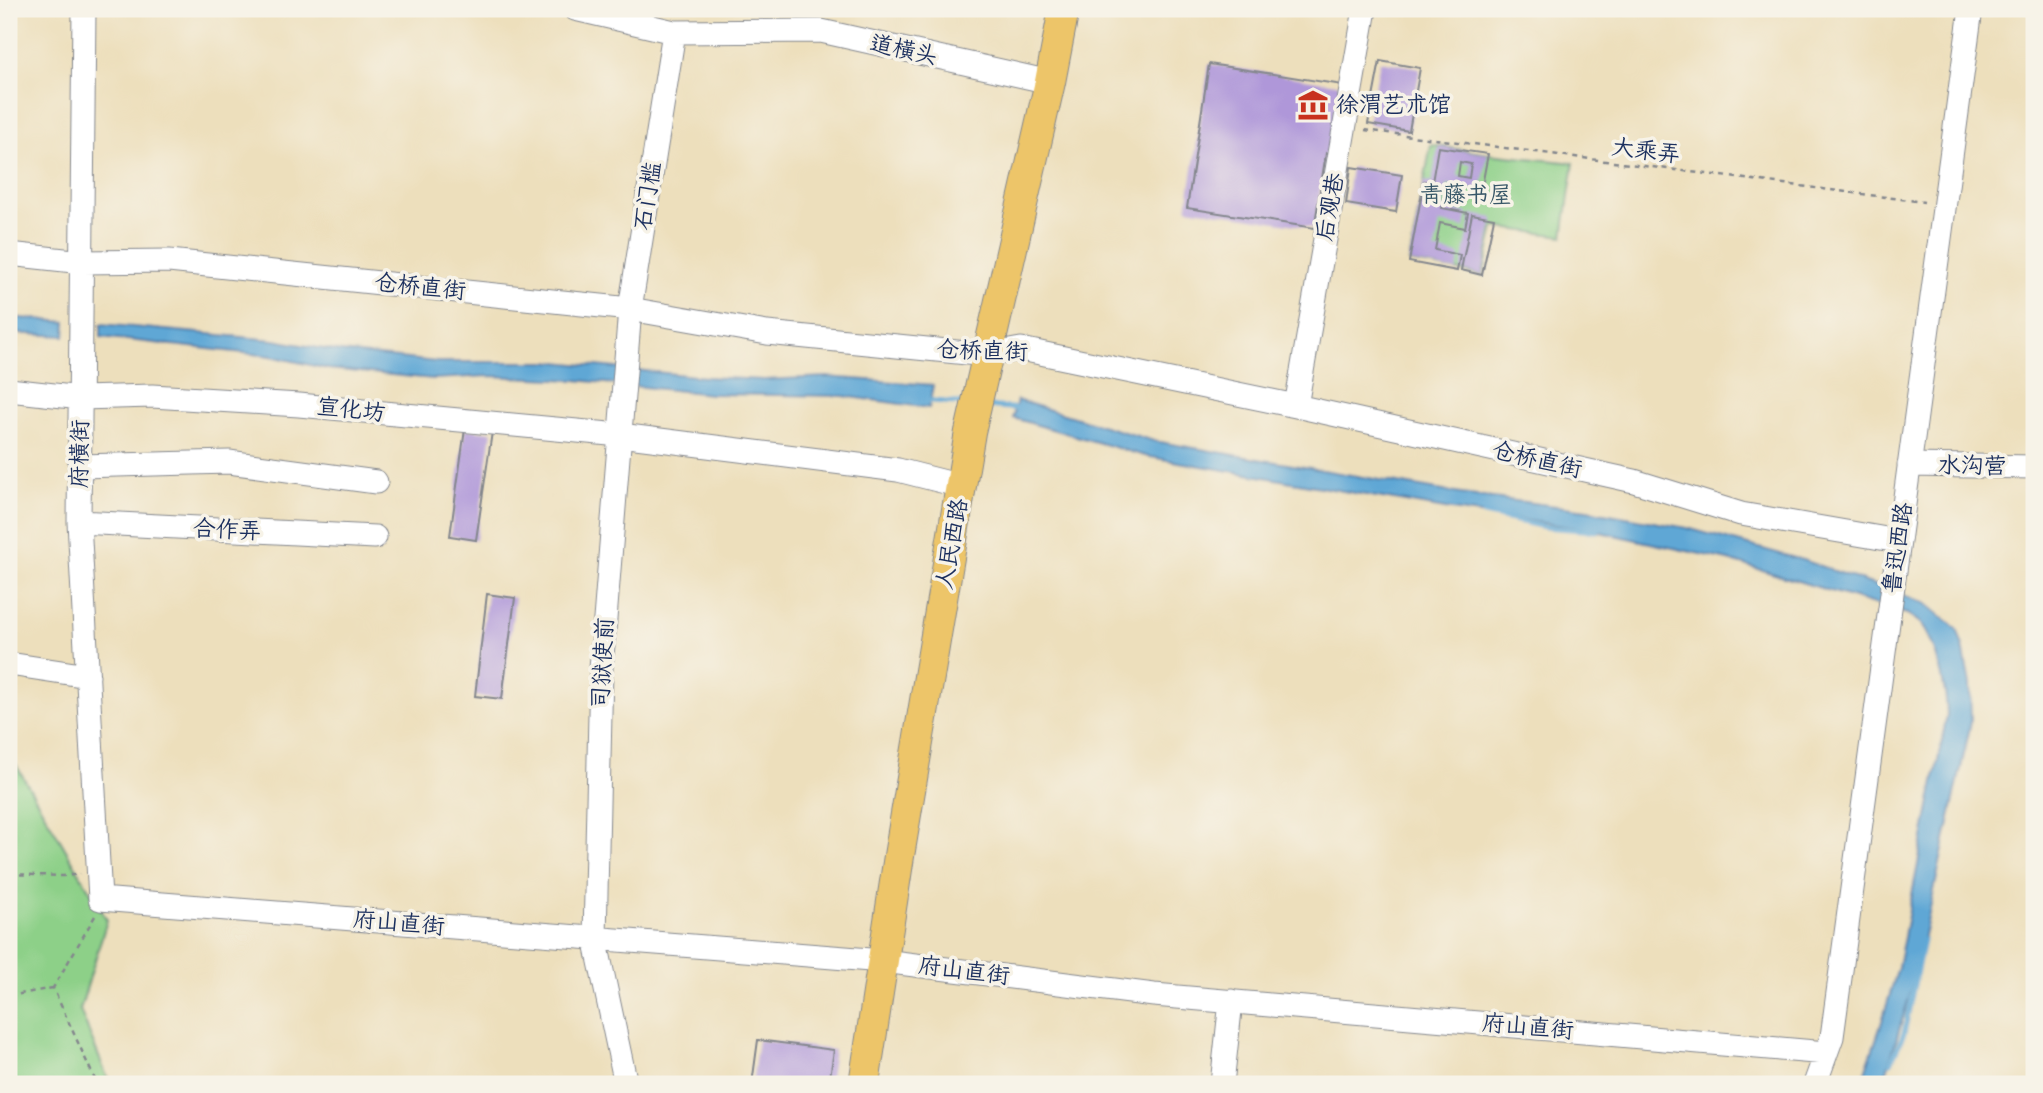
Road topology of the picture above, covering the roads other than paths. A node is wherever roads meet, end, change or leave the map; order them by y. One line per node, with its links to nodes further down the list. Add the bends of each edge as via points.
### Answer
1 (84, 9): 9 (street, 府横街)
2 (575, 9): 6 (street, 道横头)
3 (1064, 9): 7 (main road, 人民西路)
4 (1365, 9): 15 (street, 后观巷)
5 (1971, 9): 17 (street, 鲁迅西路)
6 (674, 32): 7 (street, 道横头, via 821,31); 10 (street, 石门槛)
7 (1050, 82): 11 (main road, 人民西路)
8 (9, 254): 9 (street, 仓桥直街)
9 (83, 262): 10 (street, 仓桥直街, via 169,261); 14 (street, 府横街)
10 (630, 309): 11 (street, 仓桥直街, via 767,333); 12 (street, 石门槛)
11 (987, 355): 15 (street, 仓桥直街, via 1021,349); 21 (main road, 人民西路)
12 (624, 389): 16 (street, 司狱使前)
13 (9, 390): 14 (street, 宣化坊)
14 (81, 398): 16 (street, 宣化坊, via 152,396 299,405); 18 (street, 府横街)
15 (1296, 406): 24 (street, 仓桥直街, via 1634,481 1741,514)
16 (620, 436): 21 (street, 宣化坊, via 898,470); 28 (street, 司狱使前, via 601,669)
17 (1909, 465): 19 (street, 水沟营); 24 (street, 鲁迅西路)
18 (80, 466): 20 (street, via 229,462); 22 (street, 府横街)
19 (2034, 467)
20 (376, 482)
21 (961, 486): 29 (main road, 人民西路)
22 (79, 522): 23 (street, 合作弄); 26 (street, 府横街)
23 (375, 537)
24 (1898, 541): 31 (street, 鲁迅西路, via 1832,1037)
25 (9, 664): 26 (street)
26 (88, 676): 27 (street, 府横街)
27 (100, 899): 28 (street, 府山直街)
28 (595, 938): 29 (street, 府山直街); 32 (street, 司狱使前)
29 (883, 961): 30 (street, 府山直街); 33 (main road, 人民西路)
30 (1231, 1002): 31 (street, 府山直街); 34 (street)
31 (1826, 1054): 35 (street, 鲁迅西路)
32 (626, 1084)
33 (864, 1084)
34 (1222, 1084)
35 (1815, 1084)

